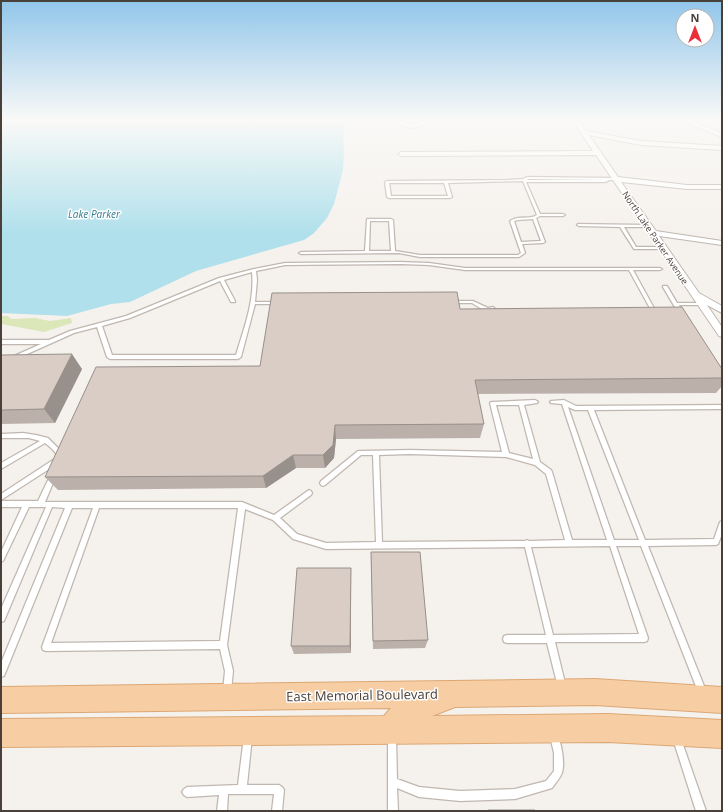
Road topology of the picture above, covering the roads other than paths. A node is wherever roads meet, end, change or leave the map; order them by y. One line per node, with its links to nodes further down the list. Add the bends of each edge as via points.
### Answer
1 (601, 159): 3 (street, North Lake Parker Avenue)
2 (524, 180): 3 (lane); 4 (lane); 6 (lane)
3 (611, 180): 5 (street, via 686,187); 11 (street, North Lake Parker Avenue)
4 (446, 182): 4 (lane, via 387,182 389,197 450,197)
5 (722, 187)
6 (539, 215): 7 (lane); 8 (lane)
7 (564, 216)
8 (534, 218): 13 (lane, via 512,221); 13 (lane, via 543,242)
9 (579, 225): 10 (lane)
10 (621, 226): 11 (lane); 15 (lane, via 635,248)
11 (647, 226): 12 (street, North Lake Parker Avenue)
12 (652, 233): 14 (street); 15 (street, North Lake Parker Avenue)
13 (520, 243): 17 (lane, via 523,253 519,256 420,256)
14 (722, 243)
15 (662, 248): 24 (street, North Lake Parker Avenue)
16 (368, 252): 17 (lane); 17 (lane, via 368,220 391,220); 18 (lane)
17 (392, 252)
18 (302, 253)
19 (630, 269): 20 (lane); 21 (lane, via 484,269 429,264 308,263); 33 (lane)
20 (660, 269)
21 (254, 270): 22 (lane); 28 (lane)
22 (221, 279): 25 (lane); 41 (lane, via 128,318)
23 (665, 287): 29 (lane)
24 (692, 292): 30 (street, North Lake Parker Avenue); 37 (street)
25 (233, 301)
26 (285, 302): 28 (lane)
27 (443, 302): 31 (lane, via 473,302 487,310)
28 (253, 303): 41 (lane, via 238,357 110,357)
29 (676, 304): 30 (lane); 36 (lane)
30 (700, 304): 39 (street, North Lake Parker Avenue)
31 (502, 309)
32 (646, 310): 33 (lane)
33 (653, 310): 34 (lane)
34 (659, 310)
35 (673, 310): 36 (lane)
36 (679, 310): 38 (lane)
37 (722, 310)
38 (683, 316)
39 (710, 317): 40 (street); 42 (street, North Lake Parker Avenue)
40 (722, 318)
41 (99, 325): 44 (lane, via 72,332)
42 (722, 334)
43 (1, 342): 44 (lane)
44 (51, 342): 45 (lane)
45 (8, 360)
46 (535, 402): 49 (lane)
47 (553, 402): 48 (lane)
48 (564, 402): 51 (lane, via 575,408); 74 (lane)
49 (521, 403): 55 (lane, via 493,403); 57 (lane)
50 (722, 407): 51 (lane)
51 (590, 408): 72 (lane)
52 (2, 437): 53 (lane, via 37,436)
53 (46, 440): 56 (lane, via 60,453); 58 (lane)
54 (376, 452): 55 (lane); 59 (lane, via 360,453); 75 (lane)
55 (506, 455): 57 (lane)
56 (61, 458): 61 (lane); 65 (lane)
57 (537, 463): 71 (lane, via 549,472)
58 (1, 466)
59 (323, 483)
60 (309, 493): 69 (lane)
61 (1, 497)
62 (1, 504): 63 (lane)
63 (27, 504): 65 (lane); 76 (lane)
64 (70, 504): 66 (lane); 67 (lane); 81 (lane)
65 (40, 505): 66 (lane)
66 (50, 505): 77 (lane)
67 (97, 505): 68 (lane); 80 (lane, via 46,647)
68 (242, 505): 69 (lane); 80 (lane)
69 (275, 518): 75 (lane, via 295,537 326,546)
70 (722, 524): 72 (lane, via 716,542)
71 (569, 542): 73 (lane); 74 (lane)
72 (642, 542): 74 (lane); 86 (lane)
73 (528, 543): 75 (lane); 79 (lane)
74 (612, 543): 79 (lane, via 644,638)
75 (379, 546)
76 (1, 559)
77 (1, 618)
78 (507, 639): 79 (lane)
79 (552, 639): 82 (lane)
80 (223, 646): 84 (lane, via 229,671)
81 (1, 673)
82 (564, 693): 83 (main road, East Memorial Boulevard); 86 (main road, East Memorial Boulevard, via 595,692)
83 (457, 694): 84 (main road, East Memorial Boulevard); 88 (main road, via 405,713)
84 (227, 697): 85 (main road, East Memorial Boulevard)
85 (1, 700)
86 (713, 700)
87 (553, 729): 88 (main road); 90 (main road); 93 (lane, via 558,753 558,772 549,785 515,794 460,796 419,792)
88 (391, 730): 89 (main road); 93 (lane)
89 (248, 731): 91 (main road); 94 (lane)
90 (674, 731): 92 (main road); 100 (lane)
91 (1, 733)
92 (722, 734)
93 (393, 782): 99 (lane)
94 (242, 789): 95 (lane); 98 (lane, via 279,790)
95 (224, 790): 96 (lane); 97 (lane)
96 (187, 792)
97 (222, 811)
98 (277, 811)
99 (394, 811)
100 (701, 811)

